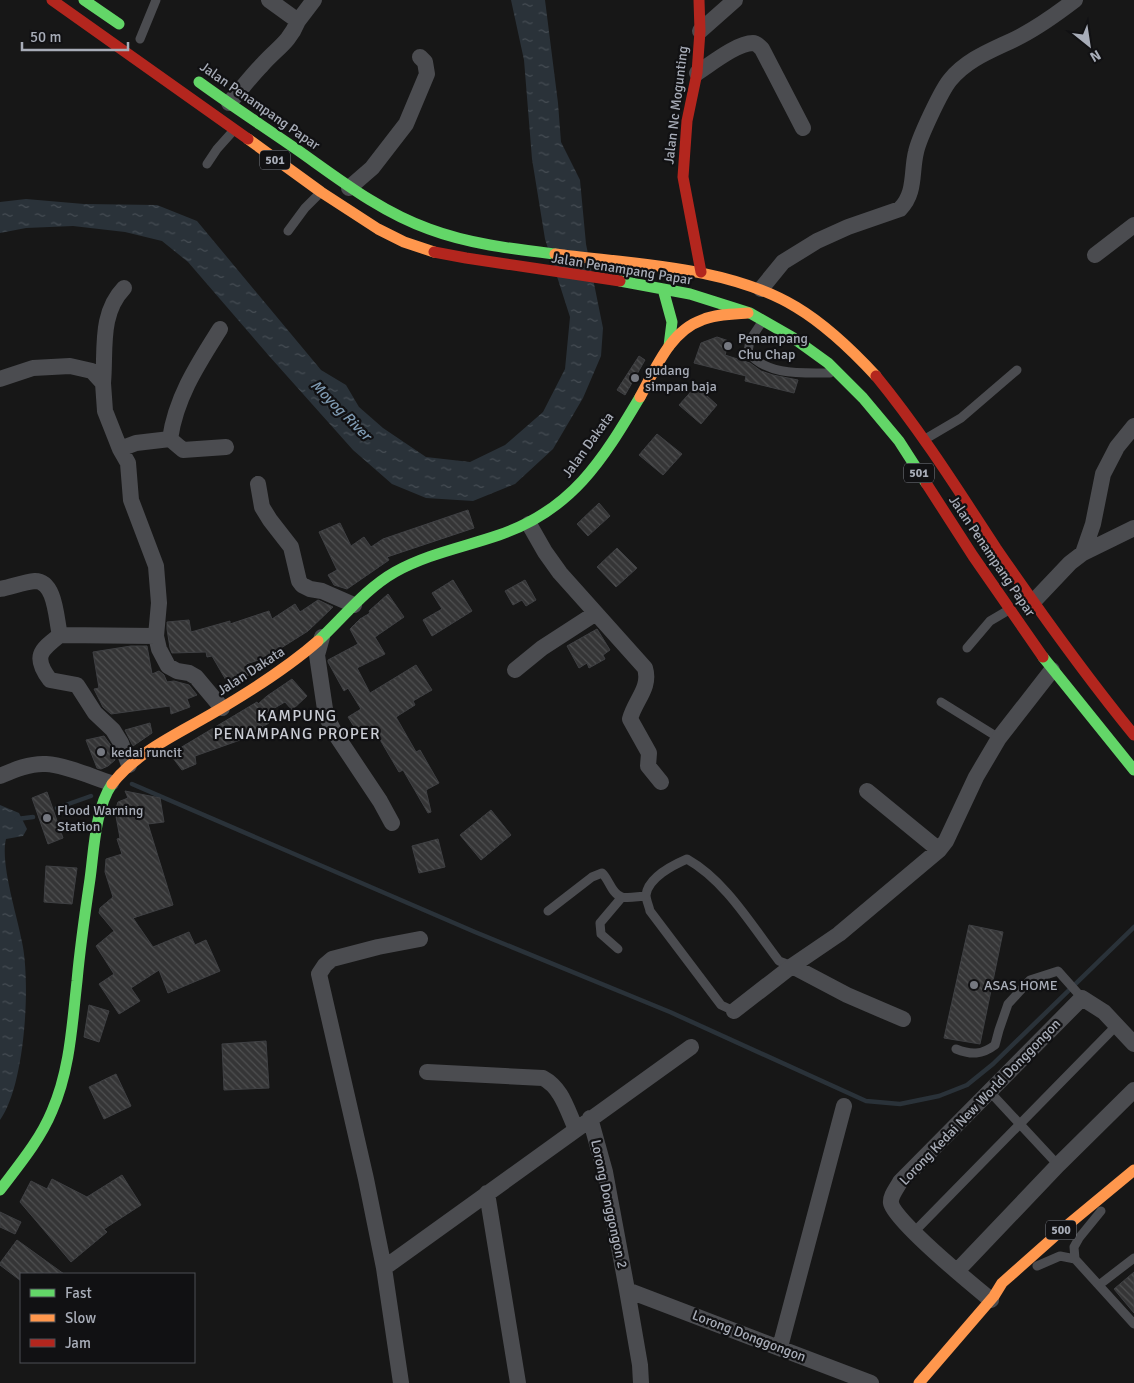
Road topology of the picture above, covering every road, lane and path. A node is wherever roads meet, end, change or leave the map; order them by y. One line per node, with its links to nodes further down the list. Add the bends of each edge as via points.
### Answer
1 (52, 0): 17 (main road, Jalan Penampang Papar / 501)
2 (84, 0): 11 (main road)
3 (156, 0): 11 (lane)
4 (269, 0): 9 (street)
5 (314, 0): 9 (street)
6 (699, 0): 10 (main road, Jalan Nc Mogunting)
7 (735, 0): 10 (street)
8 (1075, 0): 27 (street, via 1021,36 970,62 950,80 919,139 913,183 906,204 817,241 783,262)
9 (298, 21): 15 (street, via 292,35)
10 (700, 31): 13 (main road, Jalan Nc Mogunting)
11 (144, 42)
12 (420, 57): 19 (street, via 427,74 406,124 372,168)
13 (697, 73): 16 (street, via 736,49 757,44); 24 (main road, Jalan Nc Mogunting, via 687,121 683,177)
14 (188, 74): 15 (main road, Jalan Penampang Papar / 501)
15 (228, 103): 19 (main road, Jalan Penampang Papar / 501)
16 (803, 128)
17 (234, 130): 18 (lane); 20 (main road, Jalan Penampang Papar / 501)
18 (207, 164)
19 (349, 188): 24 (main road, Jalan Penampang Papar / 501, via 423,227 473,241)
20 (320, 192): 22 (lane); 26 (main road, Jalan Penampang Papar / 501, via 378,229 420,248 522,268)
21 (1134, 225): 23 (street)
22 (288, 231)
23 (1095, 255)
24 (702, 272): 27 (main road, Jalan Penampang Papar / 501)
25 (124, 288): 35 (street, via 113,301 106,327)
26 (663, 289): 28 (main road, Jalan Penampang Papar / 501); 31 (main road, Jalan Dakata, via 672,322)
27 (761, 290): 38 (main road, Jalan Penampang Papar / 501, via 797,308 833,334 876,376)
28 (750, 313): 29 (main road, Jalan Penampang Papar / 501); 31 (main road, Jalan Dakata, via 709,316 689,326)
29 (764, 320): 33 (main road, Jalan Penampang Papar / 501); 33 (lane, via 750,340 748,352 754,360 795,373)
30 (220, 329): 37 (street, via 188,380)
31 (669, 346): 42 (main road, Jalan Dakata, via 614,440 583,482)
32 (1017, 370): 38 (lane, via 961,418)
33 (838, 373): 48 (main road, Jalan Penampang Papar / 501, via 898,441)
34 (0, 379): 35 (street, via 34,368 70,366 92,372)
35 (103, 383): 40 (street, via 105,411)
36 (1134, 426): 44 (street, via 1103,474 1093,524)
37 (170, 439): 39 (street, via 183,450); 40 (street, via 136,443)
38 (925, 440): 46 (main road, Jalan Penampang Papar / 501)
39 (226, 447)
40 (120, 449): 51 (street, via 128,463 132,500 157,573)
41 (258, 484): 47 (street, via 262,507 291,547 302,585)
42 (529, 524): 47 (main road, Jalan Dakata, via 404,568); 49 (street, via 545,552)
43 (1134, 528): 44 (street)
44 (1083, 553): 46 (street)
45 (0, 589): 50 (street, via 34,581 47,586 52,594)
46 (1033, 602): 58 (main road, Jalan Penampang Papar / 501)
47 (354, 605): 52 (main road, Jalan Dakata)
48 (1010, 610): 53 (lane, via 990,620); 55 (main road, Jalan Penampang Papar / 501)
49 (596, 613): 54 (street); 63 (street, via 645,668 647,683 630,719 649,753 648,766)
50 (60, 634): 51 (street); 60 (street, via 42,649 44,672 50,680 78,685 95,713 113,730)
51 (156, 636): 57 (street, via 168,666 196,678)
52 (322, 637): 57 (main road, Jalan Dakata, via 298,658); 66 (street, via 318,655 326,716)
53 (967, 648)
54 (515, 670)
55 (1052, 670): 59 (street); 61 (main road, Jalan Penampang Papar / 501)
56 (941, 702): 59 (lane)
57 (222, 708): 60 (main road, Jalan Dakata)
58 (1134, 735)
59 (999, 738): 67 (street)
60 (129, 766): 64 (main road, Jalan Dakata)
61 (1134, 770)
62 (0, 776): 64 (street, via 28,766 46,764)
63 (660, 782)
64 (111, 783): 90 (main road, Jalan Dakata, via 104,796 96,836 69,1053 59,1092 39,1135)
65 (867, 791): 67 (street)
66 (392, 824)
67 (939, 850): 73 (street, via 839,934)
68 (646, 896): 69 (lane); 73 (lane, via 650,886 670,866 687,859 702,867 721,885 779,961); 75 (lane, via 650,911 720,1005)
69 (622, 897): 70 (lane, via 602,873 592,877); 72 (lane, via 600,922 599,929)
70 (548, 912)
71 (420, 939): 98 (street, via 332,959 319,974)
72 (618, 949)
73 (792, 966): 75 (street); 76 (street)
74 (1082, 998): 77 (street, via 1104,1012); 80 (lane, via 1058,972 1030,980 1008,1004 995,1045 986,1052 970,1054); 83 (street, Lorong Kedai New World Donggongon)
75 (734, 1011)
76 (903, 1019)
77 (1116, 1026): 78 (street); 86 (lane)
78 (1134, 1044)
79 (691, 1046): 85 (street)
80 (956, 1049)
81 (427, 1072): 87 (street, via 543,1078 560,1093)
82 (1134, 1090): 88 (street)
83 (990, 1092): 86 (lane); 94 (street, Lorong Kedai New World Donggongon, via 900,1182 894,1192 891,1203 896,1214)
84 (844, 1106): 104 (street)
85 (590, 1118): 87 (street); 101 (street, Lorong Donggongon 2, via 605,1172)
86 (1020, 1126): 88 (lane); 94 (lane)
87 (576, 1129): 91 (street)
88 (1058, 1165): 99 (street)
89 (1134, 1170): 102 (main road, 500, via 1002,1283)
90 (0, 1190)
91 (487, 1193): 98 (street); 106 (street)
92 (1118, 1198): 93 (main road, 500)
93 (1102, 1210): 96 (lane, via 1074,1247); 97 (main road, 500)
94 (914, 1232): 99 (street, Lorong Kedai New World Donggongon)
95 (1134, 1258): 100 (lane)
96 (1075, 1259): 97 (lane, via 1060,1256); 100 (lane)
97 (1035, 1267): 102 (main road, 500, via 1008,1291)
98 (384, 1268): 105 (street)
99 (957, 1271): 102 (street, Lorong Kedai New World Donggongon)
100 (1099, 1285): 103 (lane)
101 (627, 1290): 104 (street, Lorong Donggongon); 107 (street, Lorong Donggongon 2)
102 (992, 1298): 109 (main road, 500)
103 (1134, 1324)
104 (780, 1347): 108 (street, Lorong Donggongon)
105 (401, 1383)
106 (518, 1383)
107 (641, 1383)
108 (871, 1383)
109 (919, 1383)

